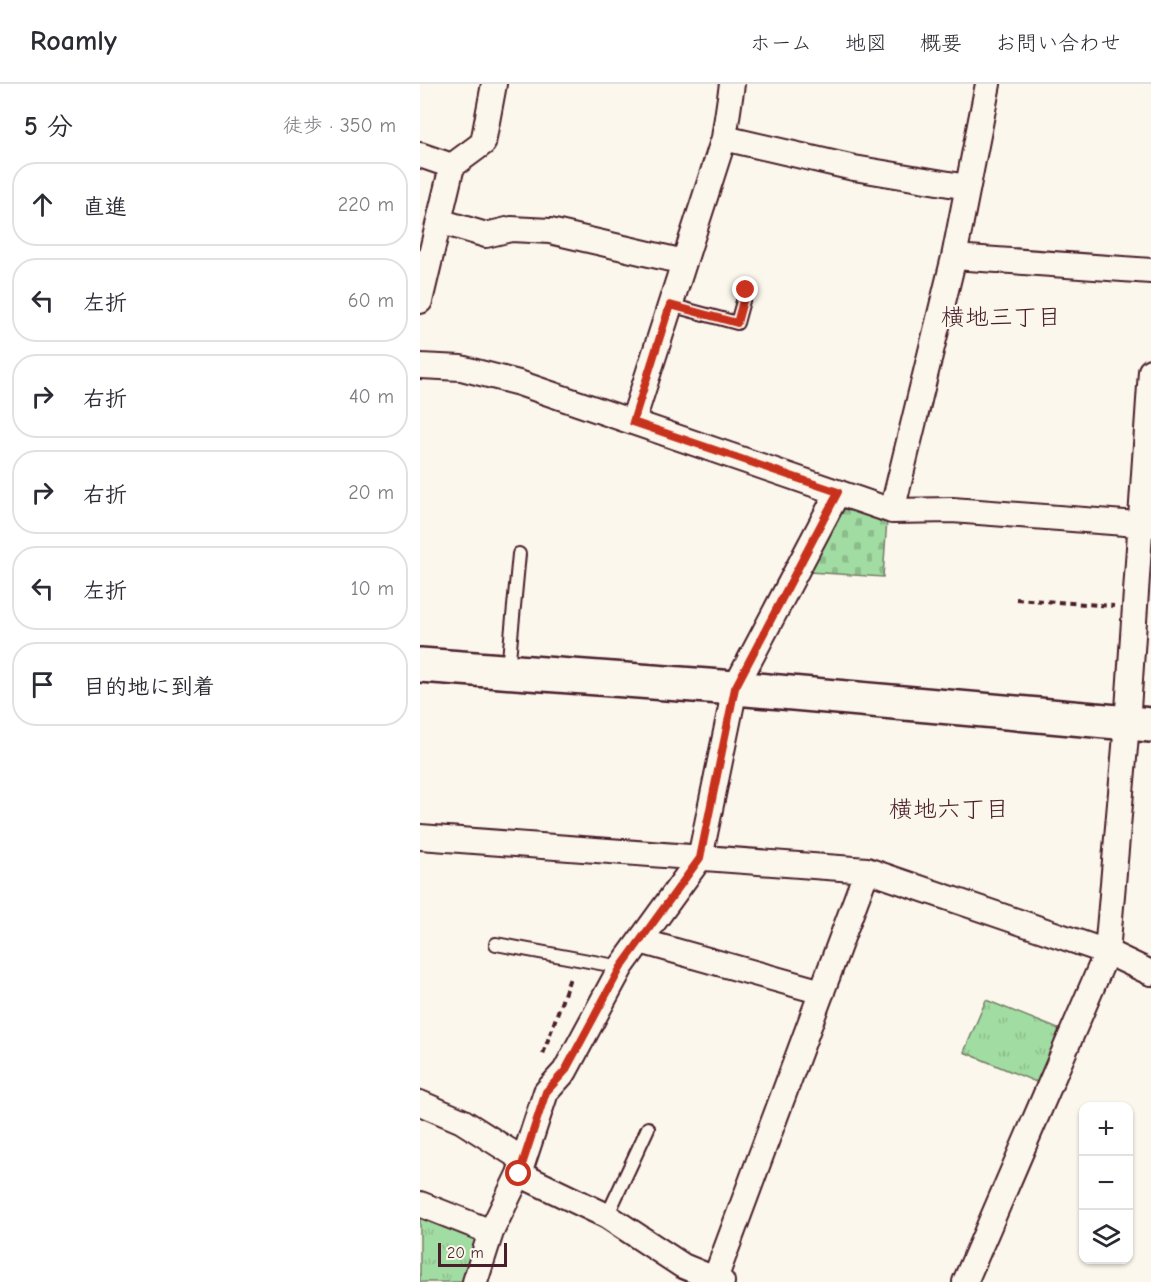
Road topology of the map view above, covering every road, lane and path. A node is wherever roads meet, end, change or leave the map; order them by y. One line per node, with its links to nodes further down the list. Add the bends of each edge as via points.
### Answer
1 (495, 84): 6 (street, via 483,143)
2 (732, 84): 4 (street)
3 (988, 84): 7 (street)
4 (723, 138): 7 (street, via 854,168); 10 (street)
5 (420, 155): 6 (street)
6 (452, 166): 8 (street)
7 (967, 187): 9 (street)
8 (439, 220): 10 (street, via 486,235 511,229 550,231); 13 (street)
9 (954, 257): 11 (street); 19 (street)
10 (684, 262): 14 (street)
11 (1151, 271)
12 (746, 290): 14 (lane, via 737,323)
13 (420, 297)
14 (670, 305): 17 (street)
15 (420, 366): 17 (street, via 461,368 519,383)
16 (1151, 372): 20 (street)
17 (633, 422): 18 (street)
18 (838, 492): 19 (street); 26 (street)
19 (892, 511): 20 (street, via 952,510)
20 (1145, 525): 23 (street)
21 (519, 554): 25 (lane)
22 (1016, 599): 23 (path)
23 (1134, 607): 27 (street)
24 (420, 665): 25 (street)
25 (508, 671): 26 (street)
26 (735, 688): 27 (street); 29 (street)
27 (1139, 724): 33 (street)
28 (420, 837): 29 (street)
29 (700, 858): 30 (street); 31 (street)
30 (867, 870): 33 (street); 37 (street)
31 (640, 940): 35 (street); 37 (street)
32 (496, 944): 34 (lane)
33 (1107, 952): 36 (street); 48 (street)
34 (576, 959): 35 (lane); 38 (path)
35 (621, 967): 41 (street, via 565,1071 546,1092)
36 (1151, 973)
37 (822, 992): 46 (street)
38 (543, 1054)
39 (420, 1103): 41 (street, via 462,1121)
40 (648, 1128): 43 (lane)
41 (520, 1166): 43 (street); 44 (street)
42 (420, 1204): 44 (street)
43 (608, 1216): 45 (street)
44 (491, 1232): 47 (street)
45 (680, 1274): 46 (street)
46 (718, 1281)
47 (475, 1282)
48 (965, 1282)

